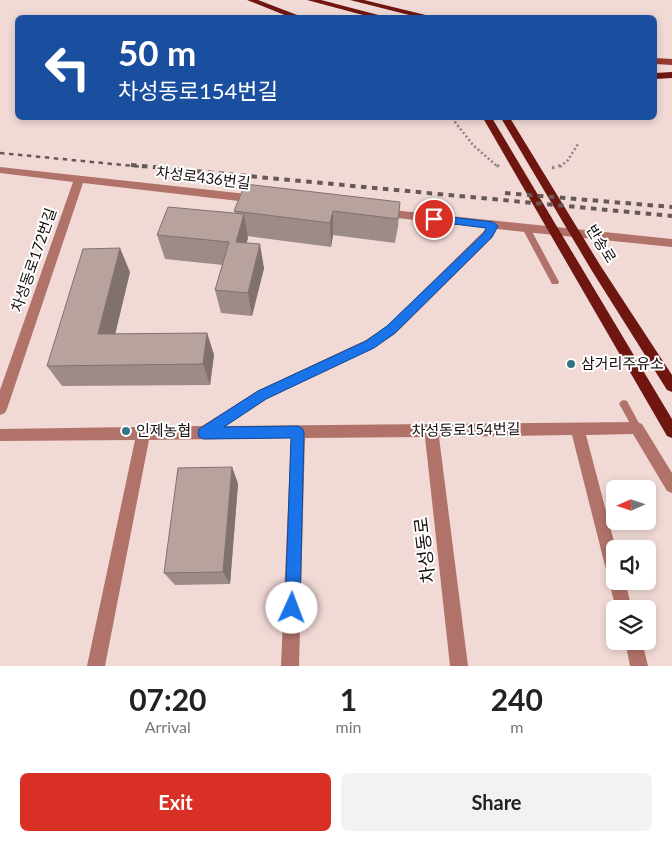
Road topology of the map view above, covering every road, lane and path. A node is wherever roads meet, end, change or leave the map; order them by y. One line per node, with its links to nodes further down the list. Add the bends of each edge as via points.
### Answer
1 (251, 0): 4 (main road)
2 (311, 0): 5 (main road)
3 (354, 0): 6 (main road)
4 (293, 15)
5 (374, 15)
6 (421, 15)
7 (657, 61): 8 (main road)
8 (672, 62)
9 (672, 75): 10 (main road)
10 (657, 76)
11 (488, 120): 28 (main road)
12 (506, 120): 21 (main road, 반송로)
13 (0, 170): 14 (street, 차성로436번길)
14 (79, 178): 15 (street, 차성로436번길); 23 (street, 차성동로172번길)
15 (266, 200)
16 (375, 212): 17 (street)
17 (493, 226): 18 (street); 29 (street, via 488,235 391,330 370,344 262,395)
18 (526, 228): 19 (street); 20 (lane)
19 (672, 243)
20 (555, 282)
21 (672, 386)
22 (624, 404): 24 (lane)
23 (0, 409)
24 (636, 428): 25 (street, 차성동로154번길); 32 (street)
25 (577, 429): 26 (street, 차성동로154번길); 33 (street)
26 (431, 430): 27 (street, 차성동로154번길); 37 (street, 차성동로)
27 (298, 432): 29 (street, 차성동로154번길); 36 (street)
28 (672, 432)
29 (204, 433): 30 (street, 차성동로154번길)
30 (143, 434): 31 (street, 차성동로154번길); 35 (street)
31 (0, 435)
32 (672, 486)
33 (606, 540)
34 (635, 650): 38 (street)
35 (96, 666)
36 (290, 666)
37 (459, 666)
38 (639, 666)

